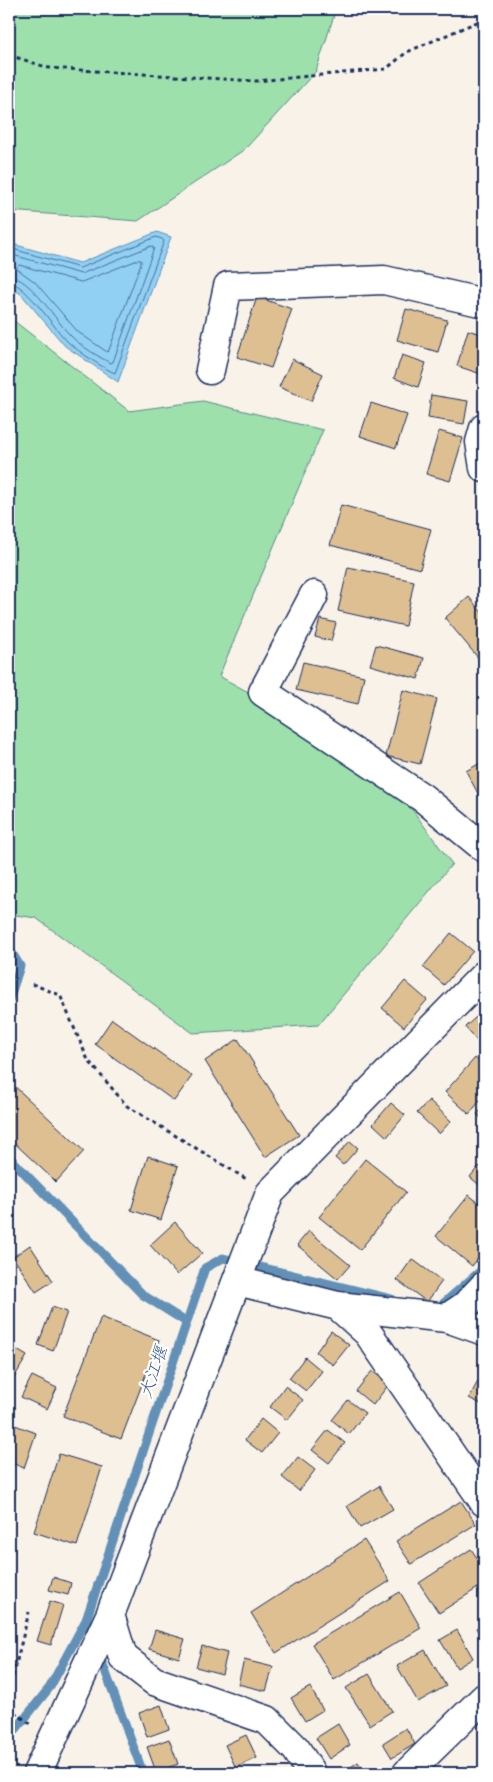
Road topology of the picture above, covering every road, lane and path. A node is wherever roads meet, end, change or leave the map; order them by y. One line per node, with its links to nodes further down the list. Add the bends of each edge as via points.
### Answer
1 (484, 19): 2 (path, via 407,52 386,69 256,81 49,68)
2 (9, 55)
3 (484, 303): 4 (street, via 384,280 228,286)
4 (210, 370)
5 (484, 428): 6 (street, via 480,442)
6 (484, 468)
7 (314, 595): 8 (street, via 263,692 423,798)
8 (484, 848)
9 (484, 975): 11 (street)
10 (32, 984): 11 (path, via 60,995 88,1060 127,1106)
11 (270, 1193): 12 (street)
12 (237, 1280): 14 (street); 19 (street)
13 (484, 1286): 15 (street, via 465,1306)
14 (338, 1306): 15 (street); 17 (street, via 368,1333)
15 (447, 1318): 16 (street)
16 (484, 1331)
17 (484, 1502)
18 (29, 1612): 20 (path)
19 (110, 1615): 24 (street); 27 (street, via 123,1657 154,1681 267,1720 296,1749)
20 (9, 1692)
21 (9, 1698): 23 (path)
22 (484, 1698): 28 (street)
23 (10, 1711): 24 (path)
24 (52, 1739): 26 (street)
25 (484, 1767): 29 (path)
26 (37, 1773)
27 (311, 1773)
28 (407, 1773)
29 (465, 1773)

